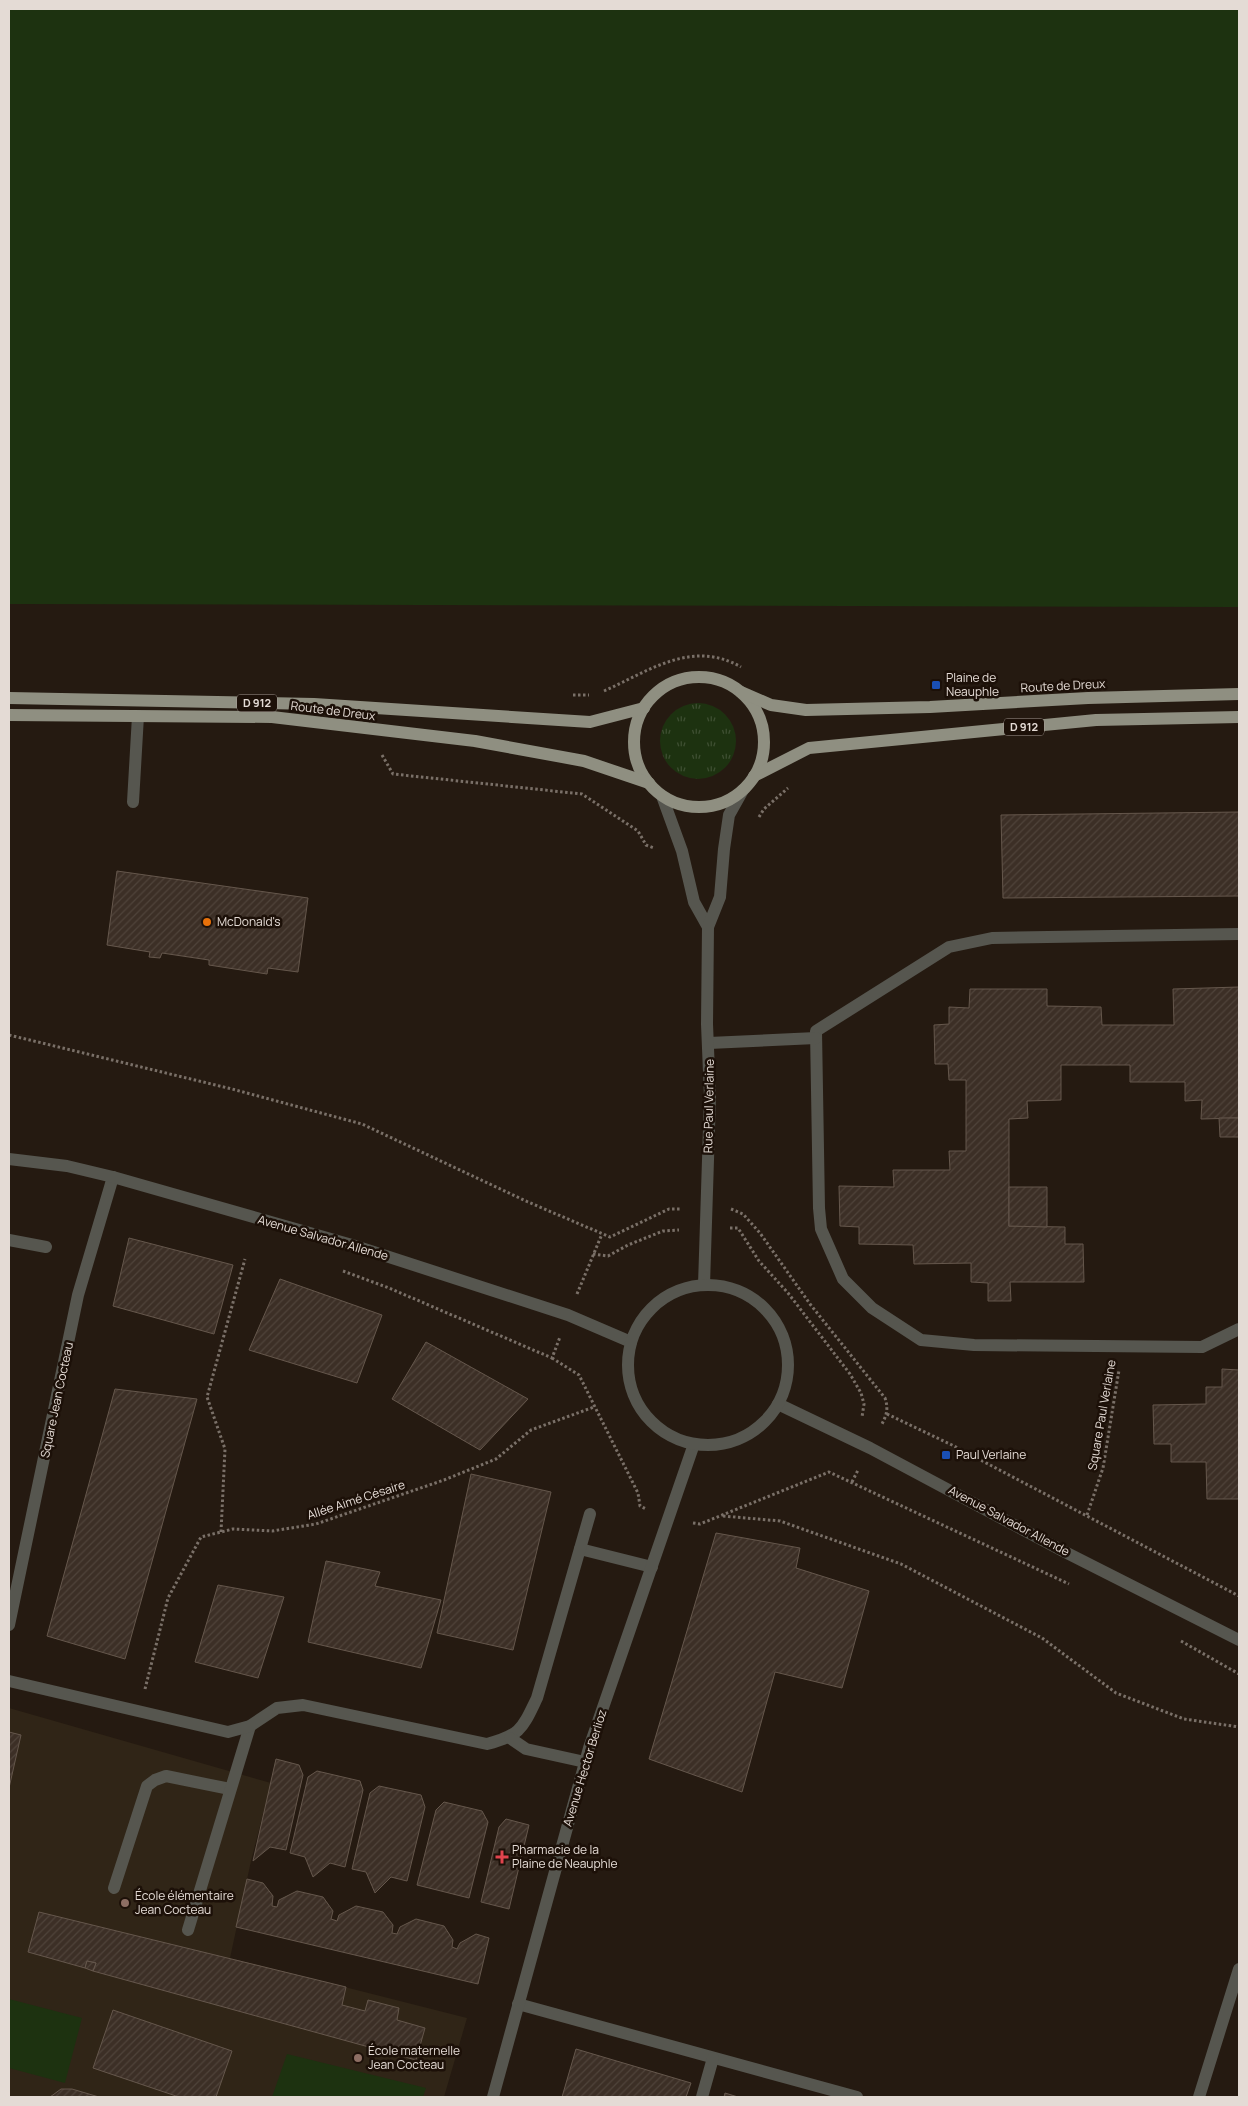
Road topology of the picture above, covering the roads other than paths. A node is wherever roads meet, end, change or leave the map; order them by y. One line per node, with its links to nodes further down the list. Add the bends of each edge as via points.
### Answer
1 (742, 692): 2 (main road, Route de Dreux / D 912, via 771,705 806,710); 4 (main road, via 726,682 708,677 689,678 671,683); 8 (main road, via 762,723 762,760)
2 (1239, 694)
3 (9, 698): 4 (main road, Route de Dreux / D 912, via 314,704 590,722)
4 (644, 708): 9 (main road, via 635,730 635,754)
5 (9, 715): 6 (main road, Route de Dreux / D 912)
6 (138, 716): 9 (main road, Route de Dreux / D 912, via 272,717 475,741 584,761); 12 (street)
7 (1239, 717): 8 (main road, D 912, via 1096,720 808,748)
8 (754, 776): 10 (main road)
9 (649, 783): 11 (main road)
10 (743, 790): 11 (main road, via 728,800 704,807 678,803); 13 (street, Rue Paul Verlaine, via 729,816 720,897)
11 (662, 796): 13 (street, Rue Paul Verlaine, via 682,851 694,902)
12 (133, 802)
13 (708, 927): 16 (street, Rue Paul Verlaine)
14 (1239, 934): 15 (street, via 992,938 949,947 816,1031)
15 (816, 1038): 16 (street); 22 (street, via 821,1229 843,1279 872,1308 921,1340 974,1345 1202,1348)
16 (709, 1043): 21 (street, Rue Paul Verlaine)
17 (9, 1159): 18 (street, Avenue Salvador Allende, via 67,1166)
18 (112, 1177): 23 (street, Avenue Salvador Allende, via 352,1245 568,1315); 29 (street, Square Jean Cocteau, via 78,1295)
19 (9, 1240): 20 (street)
20 (46, 1247)
21 (704, 1285): 23 (street, via 684,1288 666,1297 639,1324); 24 (street, via 728,1288 750,1297 769,1313 782,1334 788,1357 787,1381)
22 (1239, 1329)
23 (631, 1342): 25 (street, via 629,1379 639,1407 672,1437)
24 (778, 1404): 25 (street, via 763,1424 742,1437 719,1444); 30 (street, Avenue Salvador Allende, via 858,1442)
25 (694, 1444): 28 (street, Avenue Hector Berlioz)
26 (590, 1514): 27 (street)
27 (580, 1549): 28 (street); 33 (street, via 537,1698 525,1724)
28 (652, 1567): 34 (street, Avenue Hector Berlioz)
29 (9, 1625)
30 (1239, 1640)
31 (9, 1681): 32 (street, via 228,1732)
32 (250, 1726): 33 (street, via 277,1708 303,1705 487,1744); 35 (street)
33 (510, 1738): 34 (street, via 526,1749)
34 (585, 1762): 39 (street, Avenue Hector Berlioz)
35 (230, 1789): 36 (street, via 166,1776 147,1786); 37 (street)
36 (114, 1888)
37 (188, 1930)
38 (1239, 1968): 44 (street)
39 (518, 2004): 40 (street); 41 (street, Avenue Hector Berlioz)
40 (714, 2058): 42 (street); 43 (street)
41 (493, 2097)
42 (702, 2097)
43 (856, 2097)
44 (1199, 2097)

